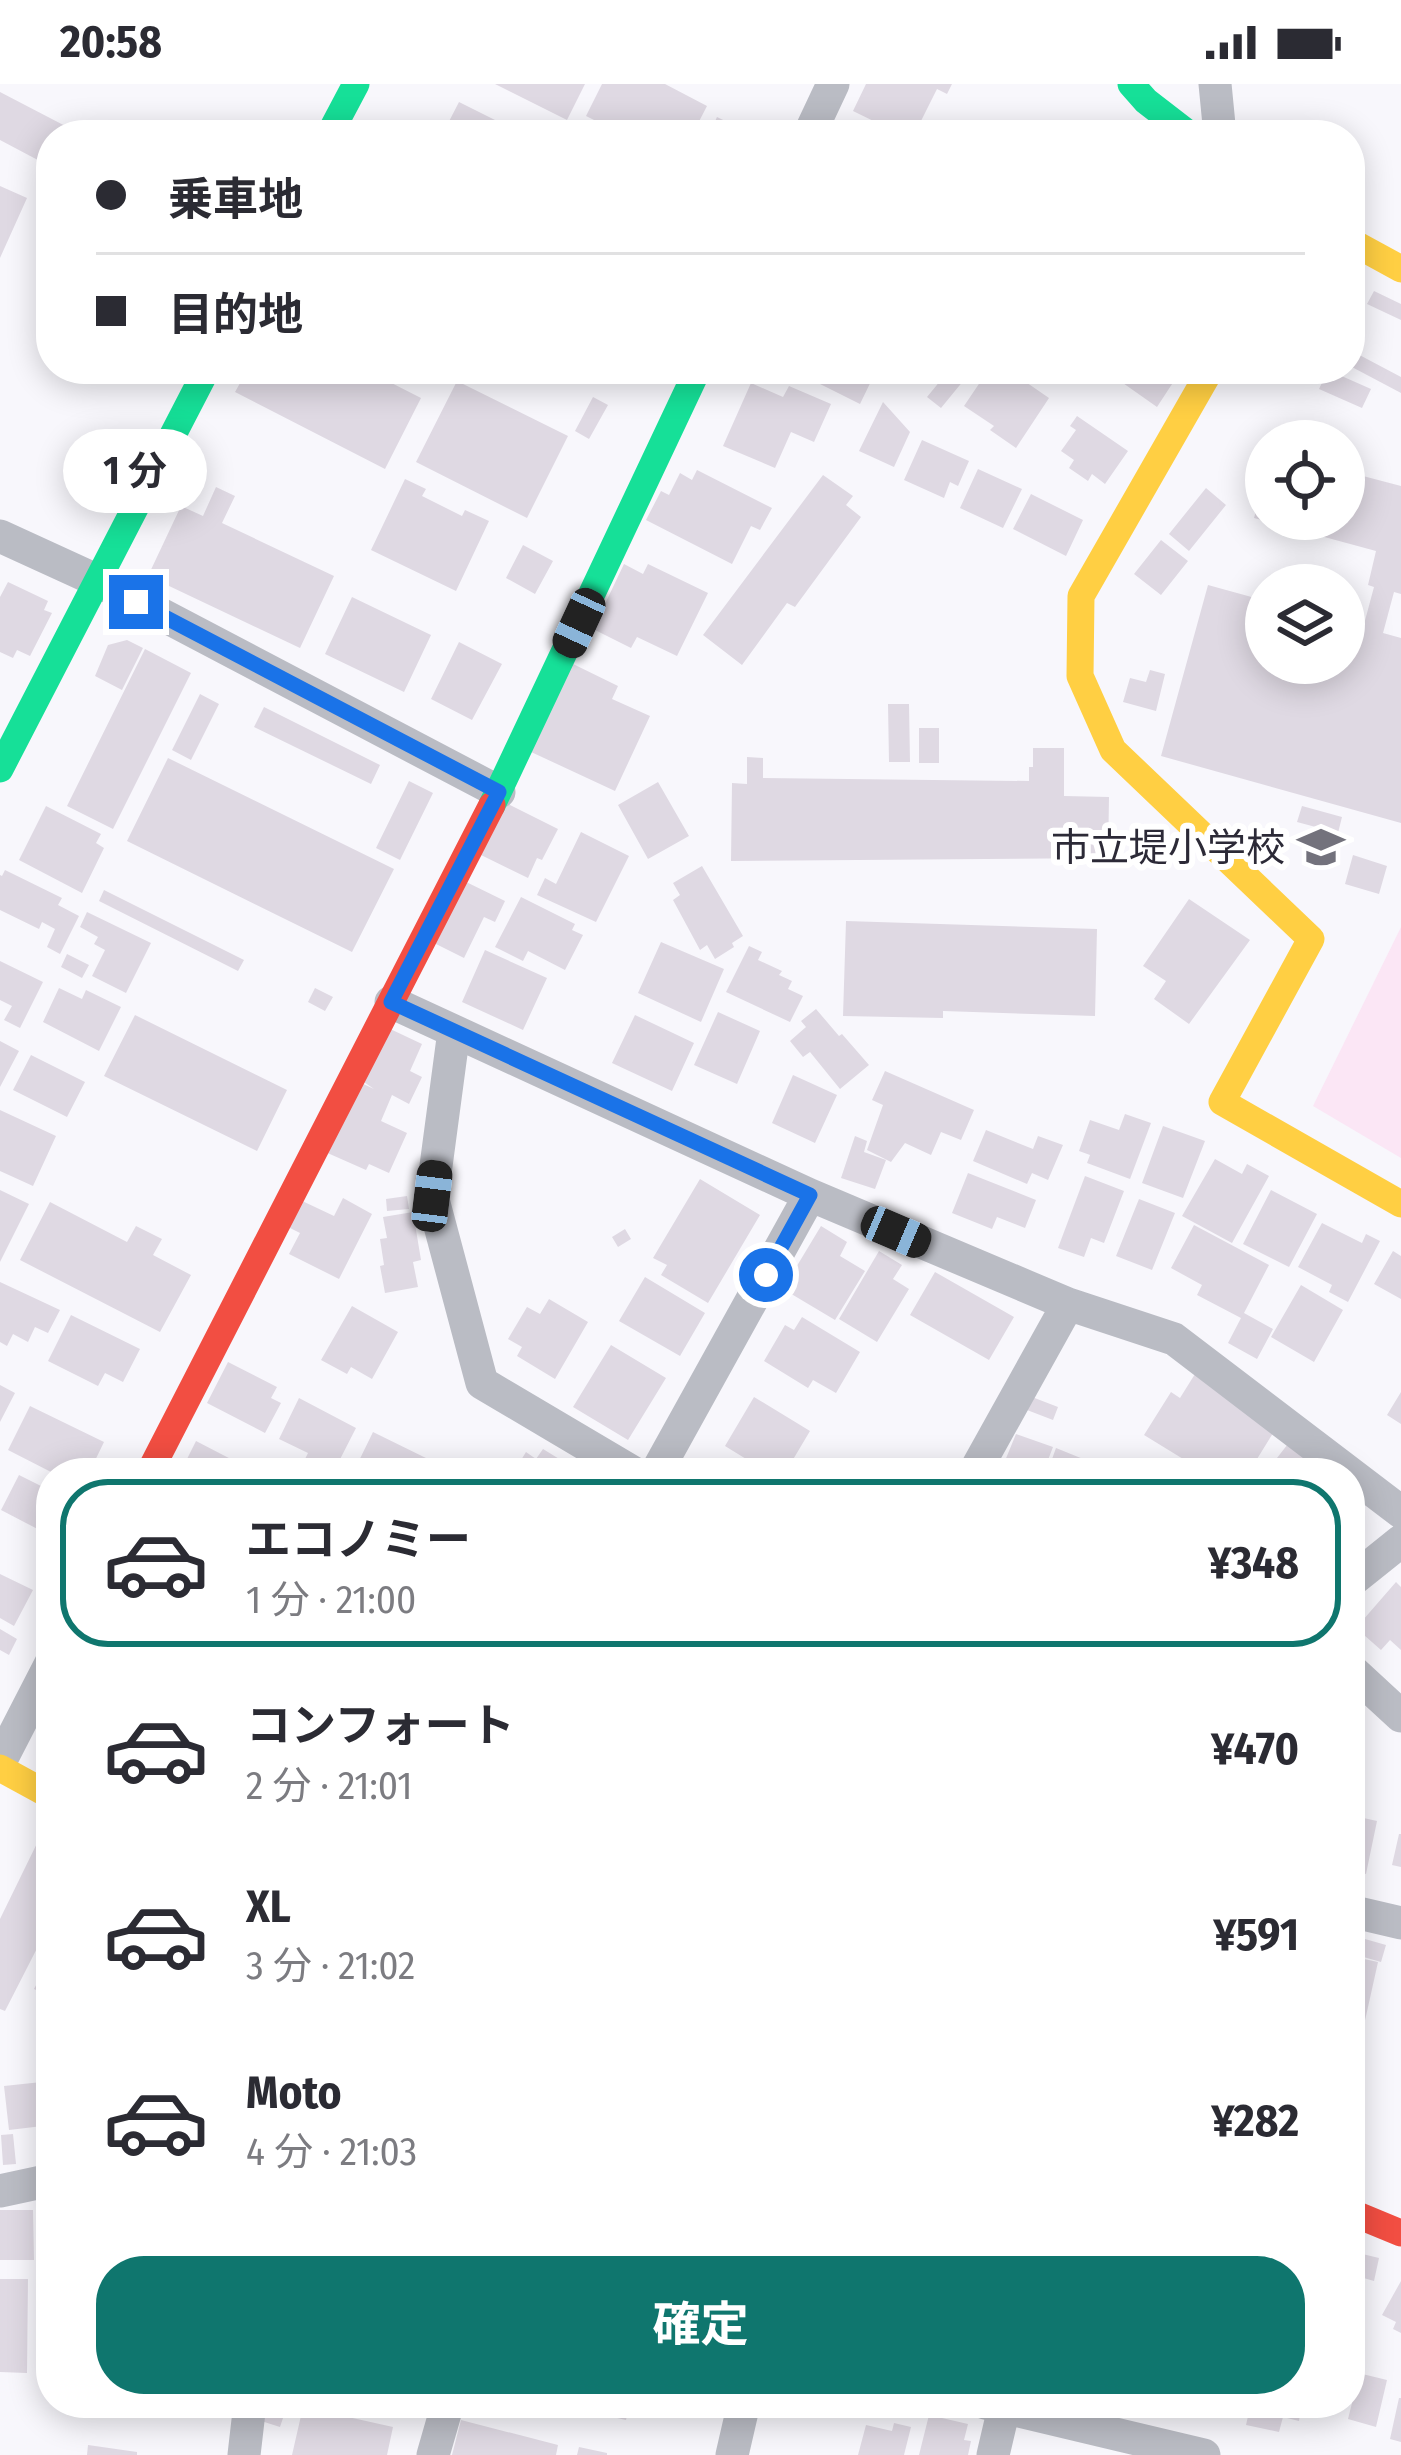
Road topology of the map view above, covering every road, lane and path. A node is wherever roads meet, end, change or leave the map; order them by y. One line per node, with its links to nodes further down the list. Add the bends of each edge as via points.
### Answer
1 (356, 84): 5 (street)
2 (833, 84): 6 (street)
3 (1130, 84): 7 (street)
4 (1215, 84): 8 (street)
5 (337, 120)
6 (816, 120)
7 (1171, 120)
8 (1219, 120)
9 (1365, 250): 10 (street)
10 (1401, 268)
11 (199, 384): 15 (street)
12 (691, 384): 17 (street)
13 (1202, 384): 21 (street, via 1081,596 1080,676 1112,750 1310,939 1222,1102)
14 (0, 536): 15 (street)
15 (96, 580): 16 (street); 17 (street)
16 (0, 770)
17 (499, 792): 18 (street)
18 (391, 1002): 19 (street); 23 (street)
19 (454, 1031): 20 (street); 24 (street, via 432,1196 482,1383)
20 (810, 1195): 22 (street); 25 (street)
21 (1401, 1204)
22 (1068, 1304): 26 (street); 27 (street, via 1174,1339)
23 (157, 1458)
24 (609, 1458)
25 (664, 1458)
26 (982, 1458)
27 (1330, 1458)
28 (1365, 1485): 29 (street)
29 (1401, 1512)
30 (1401, 1541): 31 (street)
31 (1365, 1570)
32 (1365, 1683): 34 (street)
33 (36, 1693): 35 (street)
34 (1401, 1716)
35 (0, 1765): 36 (street)
36 (36, 1787)
37 (1365, 1915): 38 (street)
38 (1401, 1923)
39 (36, 2183): 40 (street)
40 (0, 2191)
41 (1365, 2218): 42 (street)
42 (1401, 2233)
43 (248, 2418): 48 (street)
44 (444, 2418): 49 (street)
45 (741, 2418): 50 (street)
46 (994, 2418): 51 (street)
47 (1049, 2418): 52 (street)
48 (244, 2455)
49 (434, 2455)
50 (732, 2455)
51 (993, 2455)
52 (1204, 2455)

